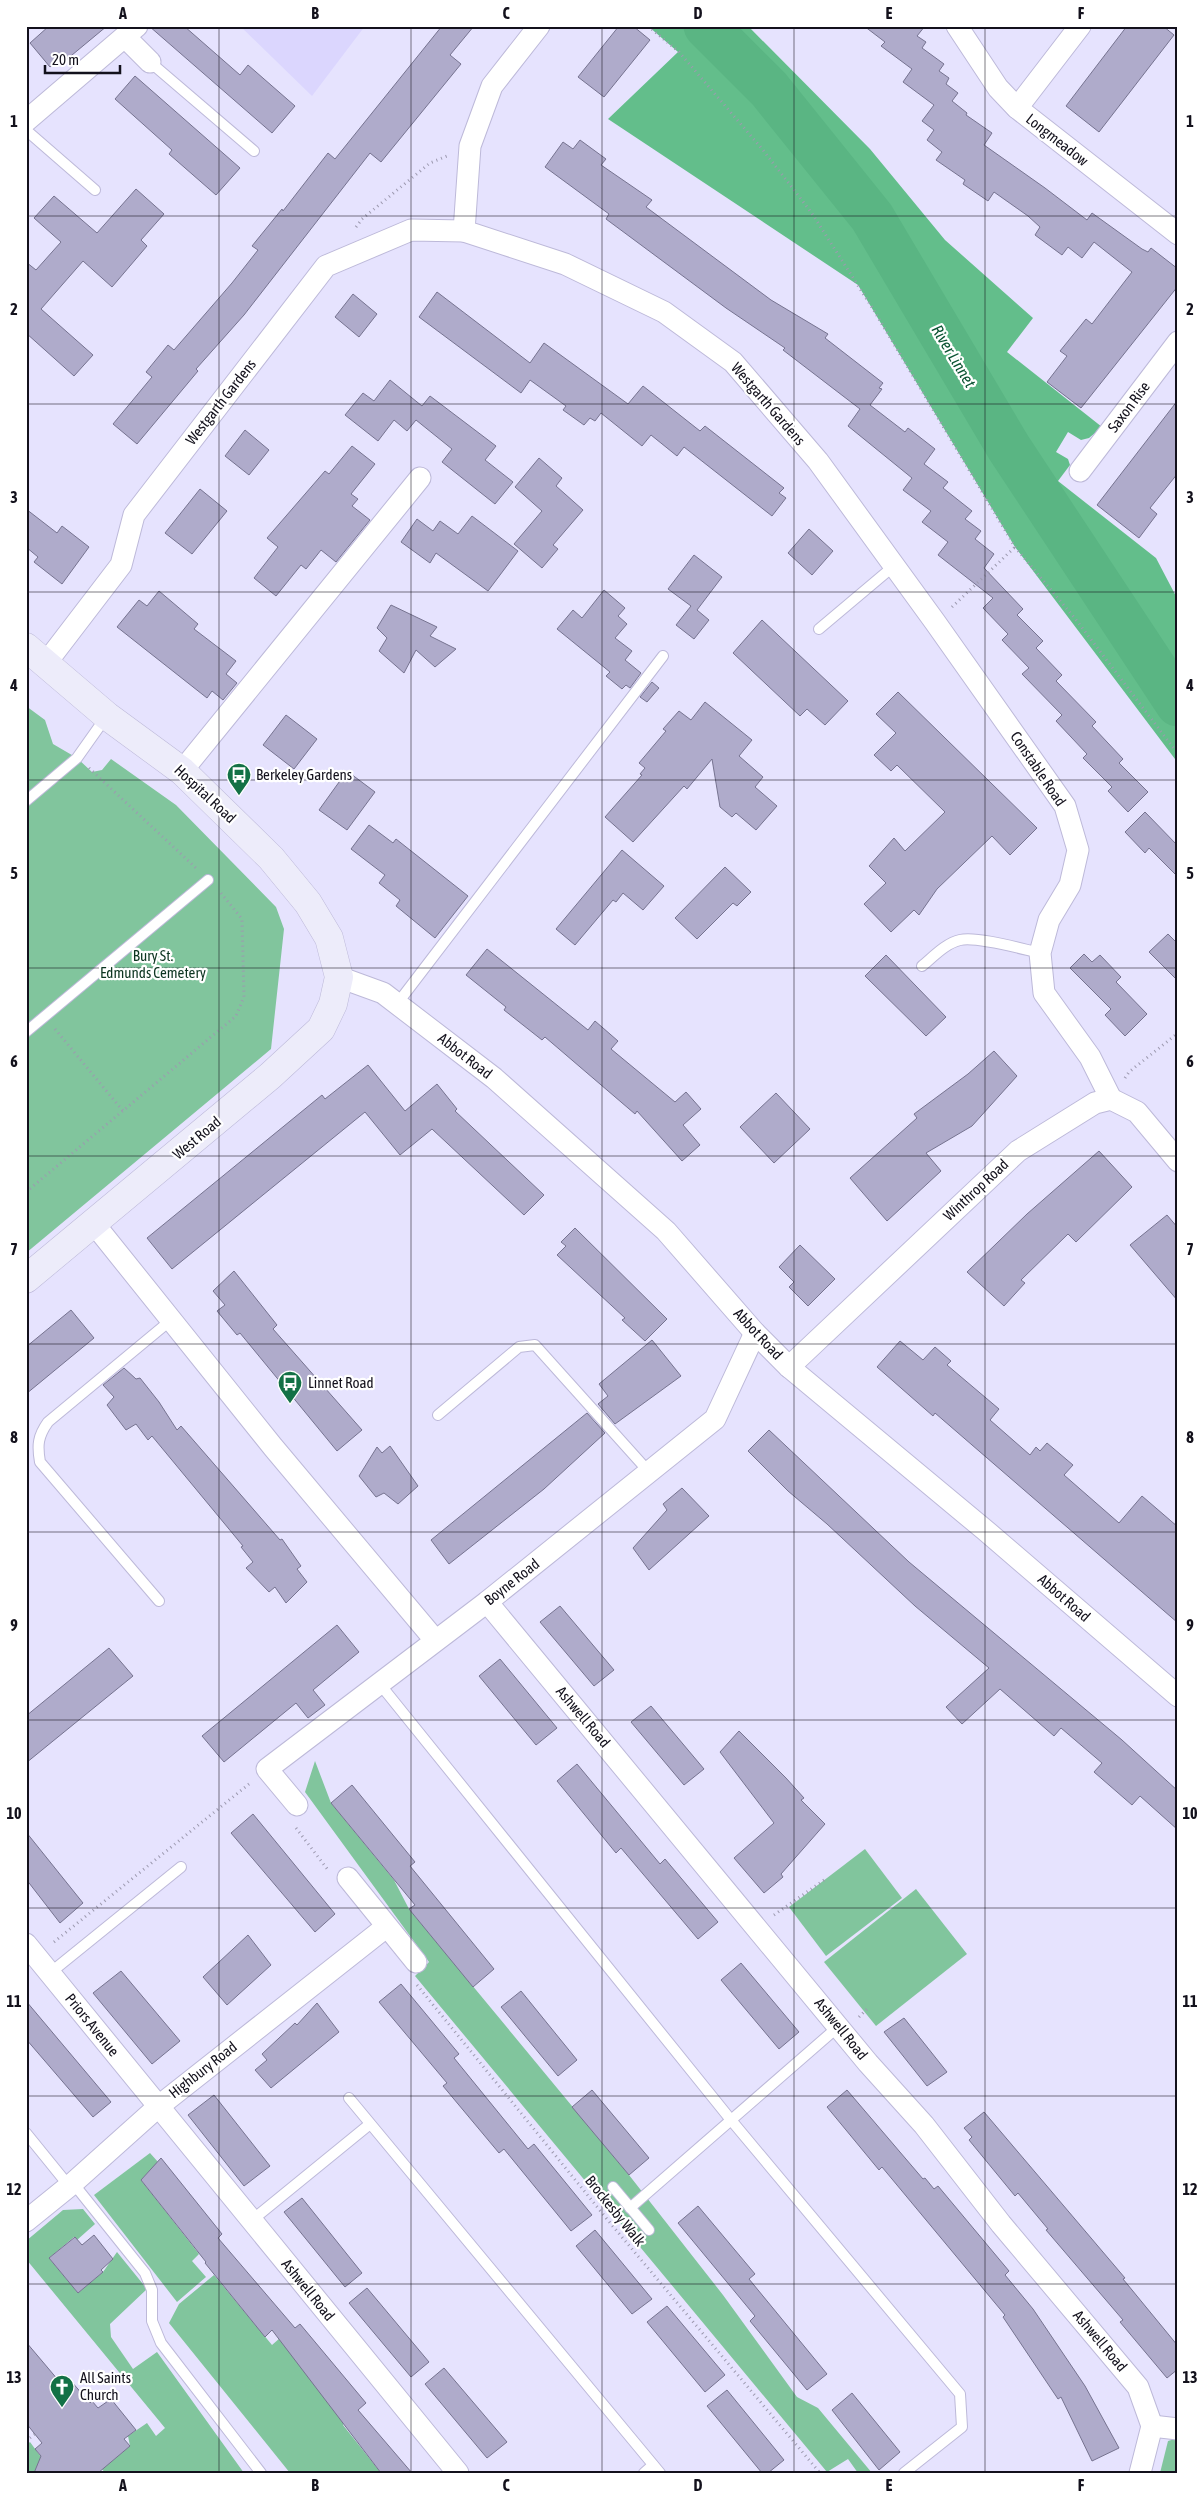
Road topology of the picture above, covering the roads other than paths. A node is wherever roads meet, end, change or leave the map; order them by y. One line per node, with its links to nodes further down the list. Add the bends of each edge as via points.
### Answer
1 (539, 26): 11 (street, via 492,86 470,146)
2 (958, 26): 6 (street, Longmeadow, via 998,88)
3 (1080, 26): 6 (street)
4 (131, 32): 5 (street); 7 (street)
5 (150, 62): 9 (lane)
6 (1017, 108): 12 (street, Longmeadow)
7 (26, 122)
8 (26, 130): 10 (lane)
9 (254, 151)
10 (95, 190)
11 (464, 231): 16 (street, Westgarth Gardens, via 565,264 664,312 733,362 818,461); 18 (street, Westgarth Gardens, via 412,230 326,266 134,516 121,565)
12 (1178, 234)
13 (1178, 342): 14 (street, Saxon Rise)
14 (1080, 471)
15 (420, 478): 21 (street)
16 (895, 565): 17 (lane); 24 (street, Constable Road, via 1065,806 1078,850 1070,885 1050,920)
17 (819, 629)
18 (36, 655): 20 (street, Hospital Road)
19 (662, 656): 27 (lane)
20 (108, 716): 21 (street, Hospital Road); 22 (lane, via 77,758)
21 (182, 771): 26 (street, Hospital Road, via 271,858 308,903 329,938)
22 (26, 800)
23 (208, 880): 28 (lane)
24 (1040, 953): 25 (lane, via 998,943 960,940 945,947); 29 (street, Constable Road, via 1044,993 1090,1057)
25 (922, 966)
26 (338, 977): 27 (street, Abbot Road, via 383,993); 31 (street, West Road, via 333,1004 321,1029)
27 (397, 1004): 34 (street, Abbot Road, via 494,1078 666,1231)
28 (26, 1032)
29 (1111, 1099): 30 (street, via 1137,1112); 35 (street, Winthrop Road, via 1095,1103 1018,1151)
30 (1178, 1161)
31 (95, 1225): 32 (street, West Road); 33 (street)
32 (26, 1279)
33 (171, 1320): 38 (lane, via 48,1422 39,1434 38,1446 40,1462); 40 (street)
34 (755, 1333): 35 (street, Abbot Road); 37 (street, Boyne Road, via 715,1419)
35 (788, 1367): 42 (street, Abbot Road, via 986,1530)
36 (438, 1415): 37 (lane, via 519,1347 535,1346)
37 (649, 1472): 39 (street, Boyne Road)
38 (159, 1601)
39 (487, 1602): 40 (street, Boyne Road); 50 (street, Ashwell Road)
40 (435, 1640): 41 (street, Boyne Road)
41 (378, 1683): 43 (street, Boyne Road, via 267,1769); 53 (lane)
42 (1178, 1696)
43 (297, 1805)
44 (181, 1867): 49 (lane)
45 (348, 1878): 46 (street)
46 (386, 1927): 48 (street); 52 (street, Highbury Road)
47 (31, 1950): 49 (street, Priors Avenue)
48 (416, 1962)
49 (50, 1973): 52 (street, Priors Avenue)
50 (839, 2026): 53 (lane); 62 (street, Ashwell Road, via 1138,2387)
51 (349, 2098): 54 (lane)
52 (159, 2106): 56 (street, Highbury Road); 59 (street, Ashwell Road)
53 (731, 2120): 58 (lane); 68 (lane, via 960,2394 962,2427)
54 (370, 2124): 59 (lane); 64 (lane)
55 (26, 2133): 56 (lane)
56 (71, 2185): 60 (street, Highbury Road); 65 (lane, via 145,2273 152,2290 152,2322 161,2343)
57 (613, 2187): 58 (lane)
58 (630, 2208): 61 (lane)
59 (251, 2220): 66 (street, Ashwell Road)
60 (26, 2221)
61 (649, 2230)
62 (1152, 2426): 63 (street); 69 (street)
63 (1178, 2429)
64 (657, 2469): 67 (lane)
65 (261, 2473)
66 (458, 2473)
67 (644, 2473)
68 (904, 2473)
69 (1140, 2473)

